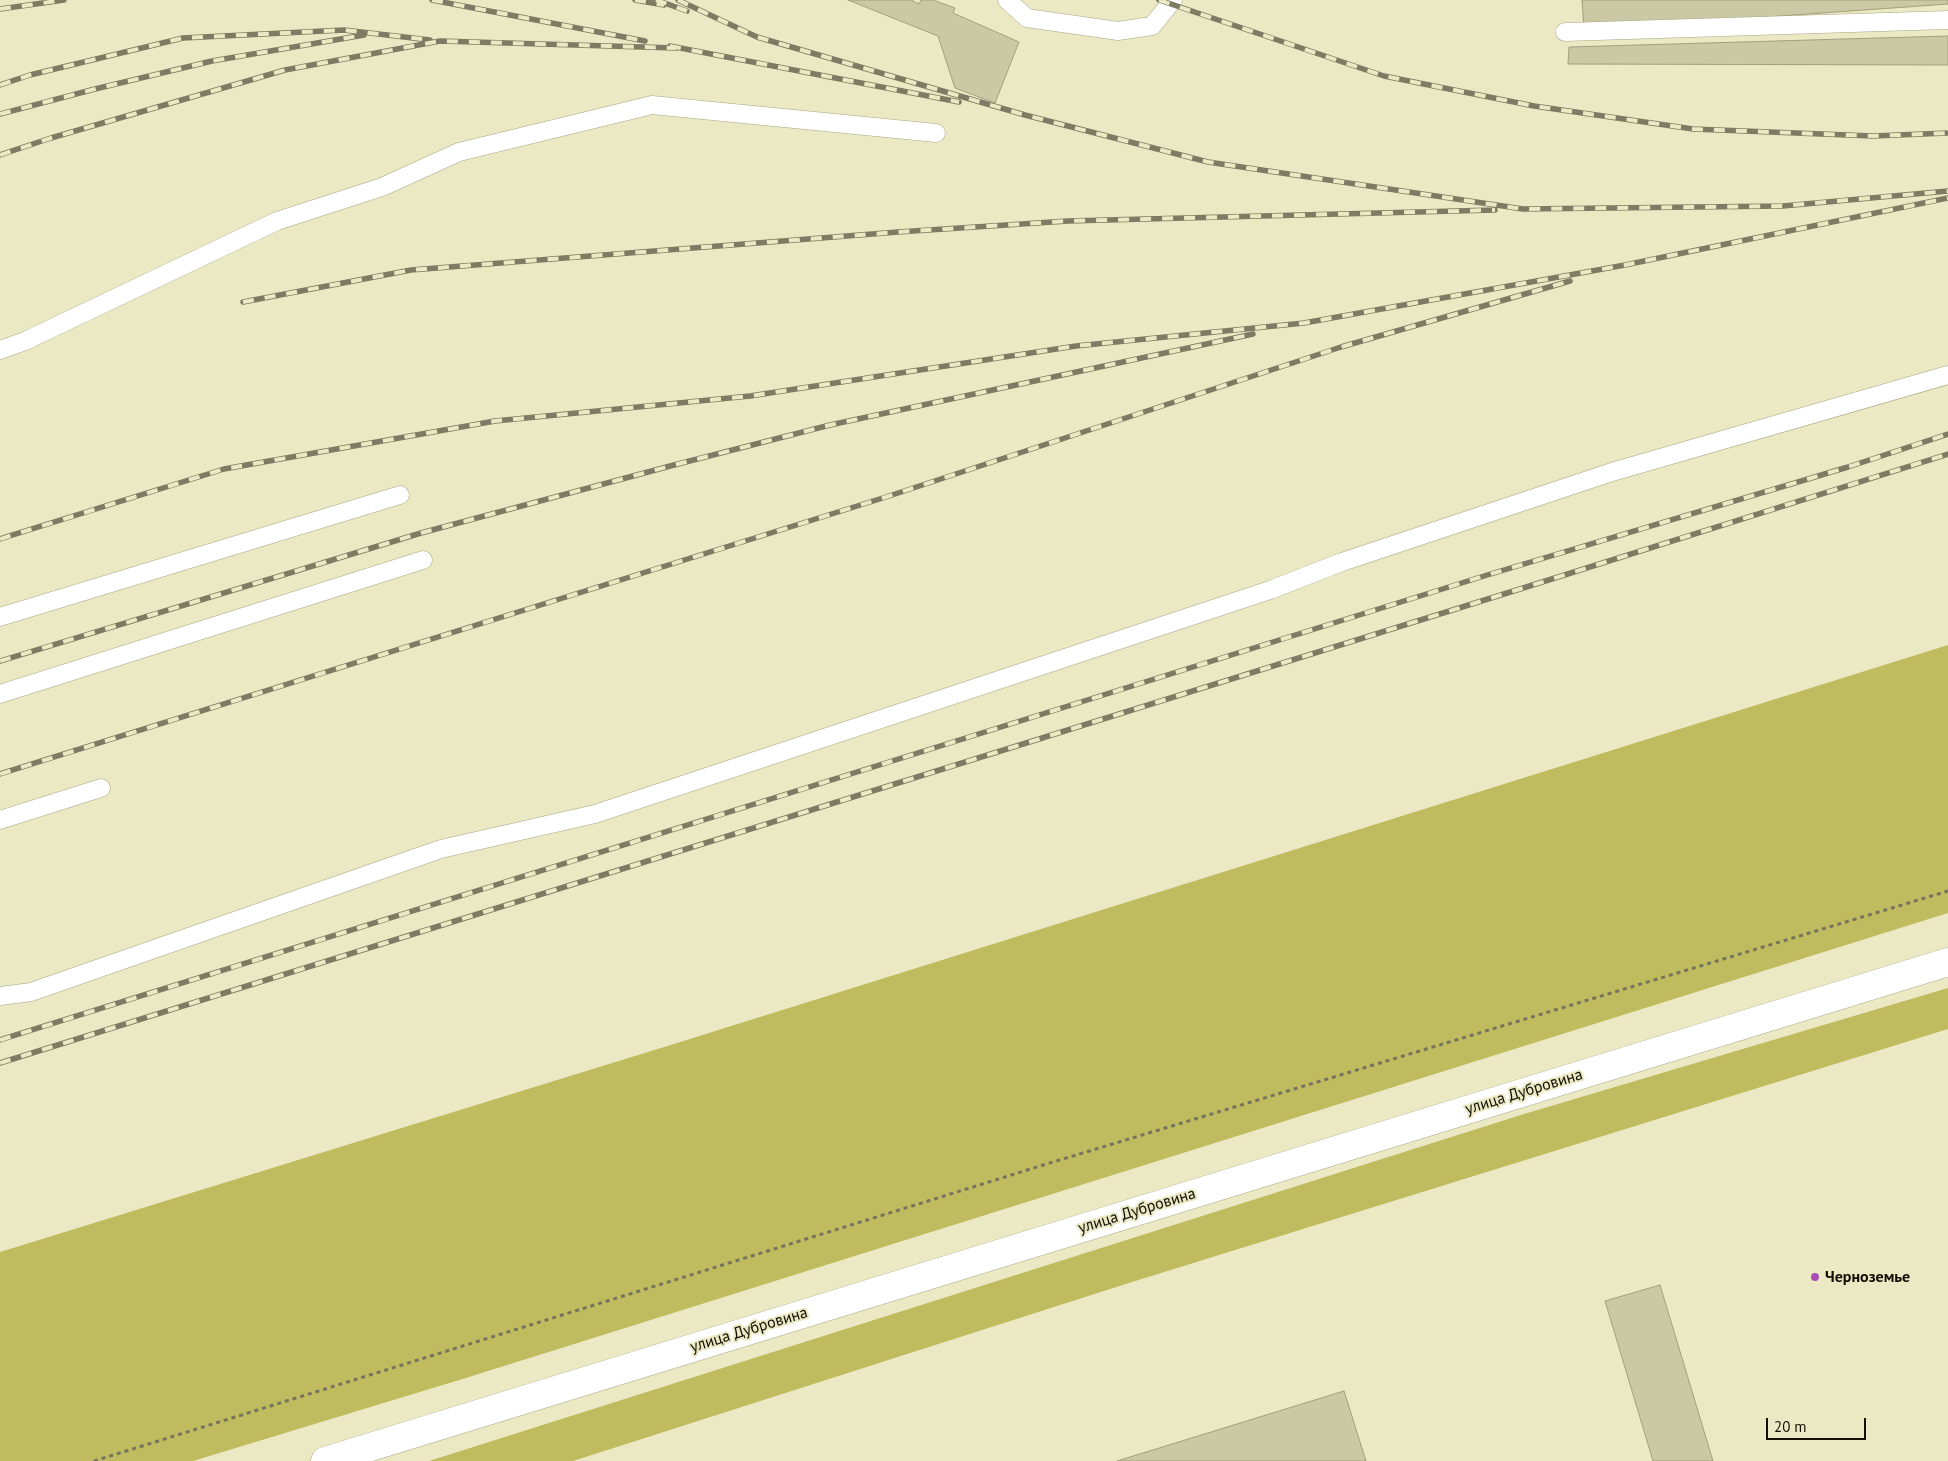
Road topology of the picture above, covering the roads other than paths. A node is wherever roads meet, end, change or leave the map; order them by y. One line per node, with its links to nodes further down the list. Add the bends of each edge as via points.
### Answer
1 (1007, 0): 2 (lane, via 1027,18 1118,31 1152,26)
2 (1173, 0)
3 (1948, 20): 4 (lane)
4 (1565, 32)
5 (936, 133): 6 (lane, via 652,105 459,152 382,187 277,221)
6 (0, 350)
7 (1948, 375): 15 (lane, via 1612,472 1342,562 1270,590 595,814 440,849 31,992)
8 (400, 495): 10 (lane)
9 (423, 560): 11 (lane)
10 (0, 618)
11 (0, 694)
12 (101, 788): 13 (lane)
13 (0, 820)
14 (1948, 962): 16 (main road, улица Дубровина)
15 (0, 996)
16 (325, 1461)

